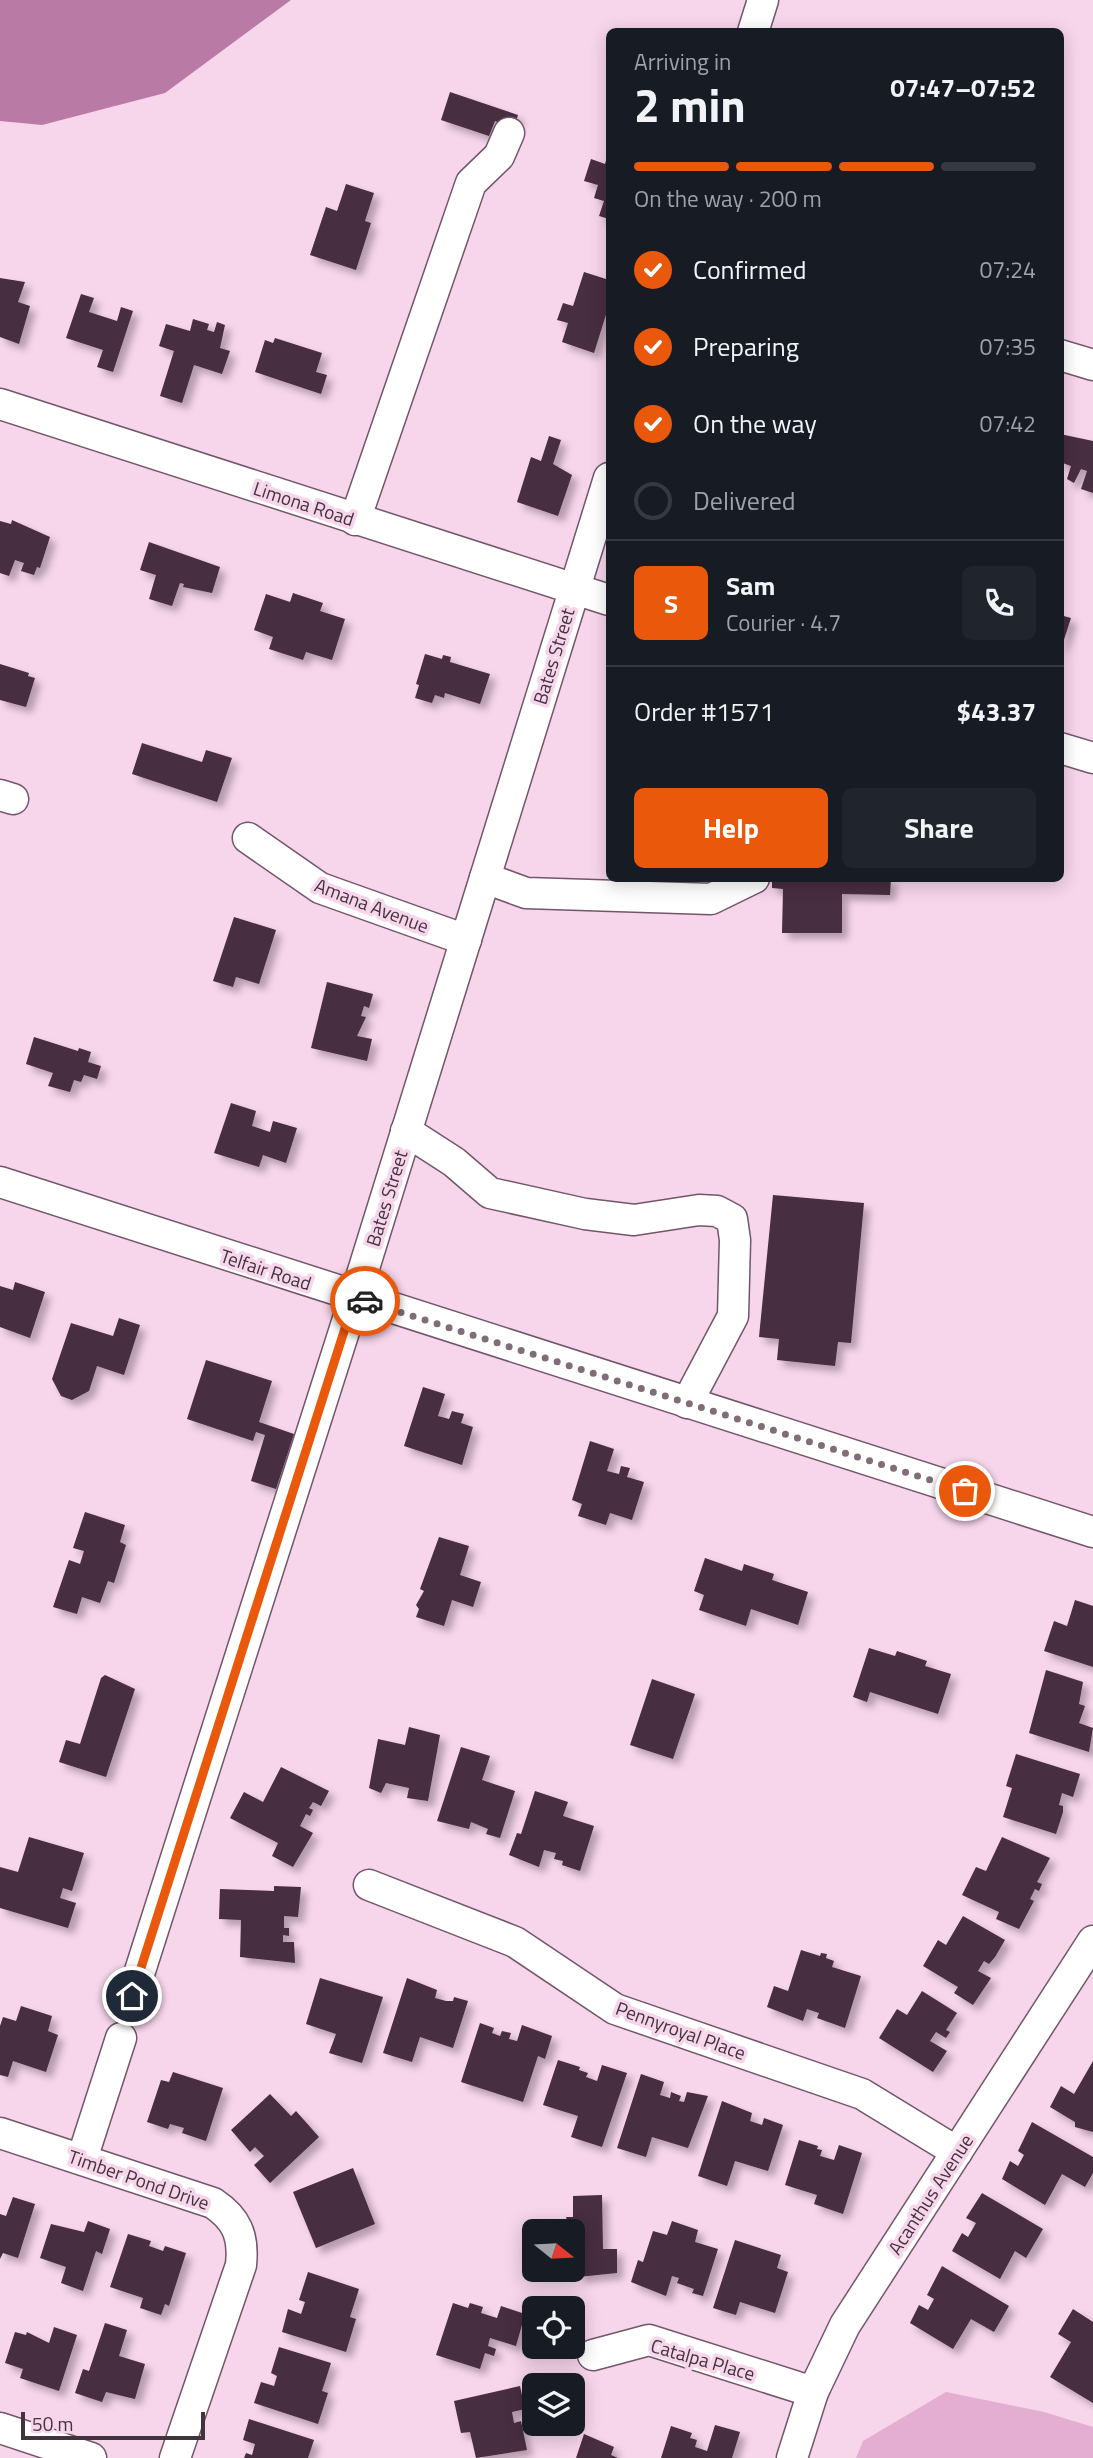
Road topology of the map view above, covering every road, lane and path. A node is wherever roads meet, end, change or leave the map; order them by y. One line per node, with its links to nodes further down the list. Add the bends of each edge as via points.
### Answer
1 (763, 0): 2 (street)
2 (754, 28)
3 (509, 133): 8 (street, via 499,156 471,183)
4 (1064, 356): 5 (street)
5 (1093, 365)
6 (0, 404): 8 (street, Limona Road)
7 (606, 487): 9 (street, Bates Street)
8 (355, 520): 9 (street, Limona Road)
9 (573, 589): 10 (street, Limona Road); 14 (street, Bates Street)
10 (606, 599)
11 (1064, 749): 12 (street)
12 (1093, 758)
13 (248, 838): 16 (street, Amana Avenue, via 320,888)
14 (485, 878): 15 (street, via 526,893 711,899); 16 (street, Bates Street)
15 (746, 882)
16 (466, 940): 17 (street, Bates Street)
17 (406, 1131): 19 (street, Bates Street); 20 (street, via 454,1162 490,1194 634,1220 699,1210 717,1211 732,1219 733,1316)
18 (0, 1182): 19 (street, Telfair Road)
19 (355, 1297): 20 (street, Telfair Road); 24 (street, Bates Street)
20 (687, 1403): 21 (street, Telfair Road)
21 (1093, 1532)
22 (369, 1885): 27 (street, Pennyroyal Place, via 515,1942 615,2009 862,2094)
23 (1093, 1941): 27 (street, Acanthus Avenue)
24 (132, 1996)
25 (121, 2038): 28 (street)
26 (0, 2133): 28 (street, Timber Pond Drive)
27 (957, 2152): 30 (street, Acanthus Avenue, via 845,2325)
28 (82, 2159): 33 (street, Timber Pond Drive, via 213,2203 228,2213 238,2228 242,2265)
29 (593, 2355): 30 (street, Catalpa Place, via 649,2340)
30 (813, 2392): 34 (street, Acanthus Avenue)
31 (0, 2428): 32 (street)
32 (91, 2458)
33 (175, 2458)
34 (792, 2458)

